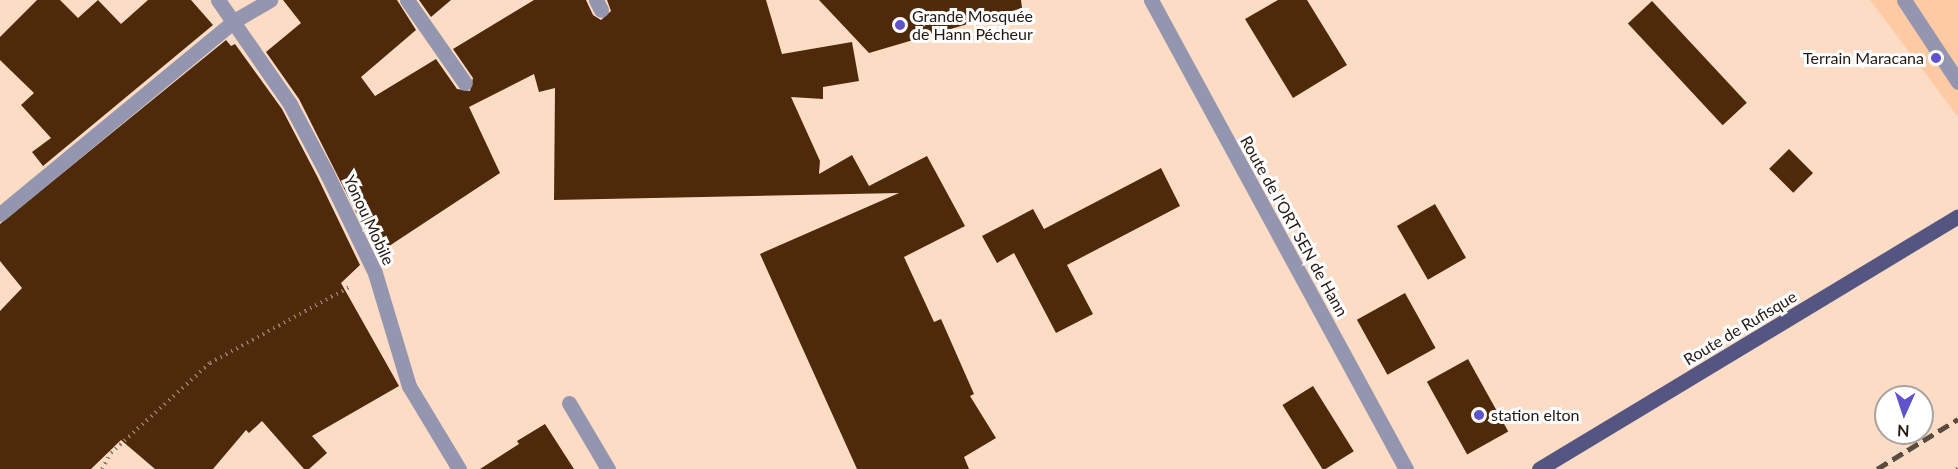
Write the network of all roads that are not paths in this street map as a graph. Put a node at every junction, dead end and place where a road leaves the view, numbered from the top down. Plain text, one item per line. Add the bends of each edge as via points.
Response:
1 (218, 0) edge
2 (270, 0) edge
3 (407, 0) edge
4 (1151, 0) edge
5 (1904, 0) edge
6 (234, 21) junction
7 (1958, 82) edge
8 (465, 83) dead end
9 (0, 214) edge
10 (1958, 216) edge
11 (569, 403) dead end
12 (459, 469) edge
13 (608, 469) edge
14 (1406, 469) edge
15 (1539, 469) edge

1 - 6 street, Yonou Mobile
2 - 6 street
3 - 8 street
4 - 14 street, Route de l'ORT SEN de Hann
5 - 7 street
6 - 9 street
6 - 12 street, Yonou Mobile via 290,104 375,273 409,386
10 - 15 main road, Route de Rufisque
11 - 13 street

